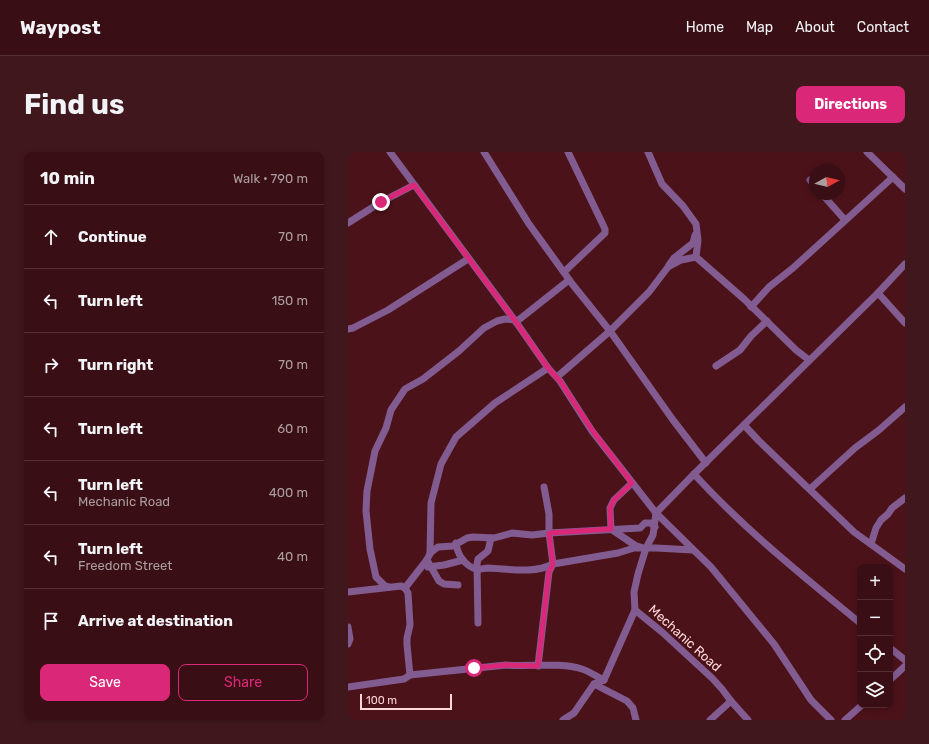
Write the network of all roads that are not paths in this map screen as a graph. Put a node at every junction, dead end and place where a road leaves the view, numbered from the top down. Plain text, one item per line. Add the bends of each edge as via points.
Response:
1 (390, 152) edge
2 (484, 152) edge
3 (568, 152) edge
4 (648, 152) edge
5 (867, 152) edge
6 (893, 177) junction
7 (414, 185) junction
8 (905, 189) edge
9 (827, 200) edge
10 (845, 220) junction
11 (348, 223) edge
12 (696, 229) junction
13 (696, 257) junction
14 (468, 259) junction
15 (905, 264) edge
16 (668, 267) junction
17 (564, 272) junction
18 (569, 280) junction
19 (878, 293) junction
20 (751, 307) junction
21 (515, 321) junction
22 (767, 321) junction
23 (905, 323) edge
24 (348, 329) edge
25 (610, 331) junction
26 (809, 360) junction
27 (716, 366) dead end
28 (548, 368) junction
29 (556, 377) junction
30 (905, 407) edge
31 (744, 425) junction
32 (706, 463) junction
33 (694, 474) junction
34 (632, 483) junction
35 (544, 487) dead end
36 (810, 489) junction
37 (905, 498) edge
38 (656, 513) junction
39 (655, 526) junction
40 (611, 529) junction
41 (549, 533) junction
42 (491, 538) junction
43 (456, 543) junction
44 (871, 544) junction
45 (646, 548) junction
46 (693, 550) junction
47 (428, 556) junction
48 (463, 560) junction
49 (553, 564) junction
50 (422, 567) junction
51 (431, 567) junction
52 (476, 569) junction
53 (905, 570) edge
54 (458, 584) dead end
55 (389, 587) junction
56 (405, 588) junction
57 (348, 592) edge
58 (635, 610) junction
59 (857, 621) edge
60 (478, 623) dead end
61 (348, 627) edge
62 (348, 644) edge
63 (893, 650) edge
64 (905, 660) edge
65 (538, 666) junction
66 (905, 666) edge
67 (410, 675) junction
68 (893, 677) edge
69 (604, 680) junction
70 (594, 684) junction
71 (348, 687) edge
72 (730, 702) junction
73 (859, 708) edge
74 (563, 720) edge
75 (636, 720) edge
76 (710, 720) edge
77 (748, 720) edge
78 (831, 720) edge
79 (845, 720) edge

1 - 7 street
2 - 17 street via 529,224
3 - 17 street via 605,229 604,233
4 - 12 street via 662,184 683,206 696,224
5 - 6 street
6 - 8 street
6 - 10 street
7 - 11 street
7 - 14 street
9 - 10 street
10 - 20 street via 769,287
12 - 13 street
12 - 16 street via 693,243 674,258
13 - 16 street via 681,260
13 - 20 street
14 - 21 street
14 - 24 street via 388,310
15 - 19 street
16 - 25 street via 649,292
17 - 18 street
18 - 21 street
18 - 25 street
19 - 23 street
19 - 26 street
20 - 22 street
21 - 28 street
21 - 55 street via 505,319 488,325 428,375 405,390 391,410 375,451 366,511 376,577 384,586
22 - 26 street
22 - 27 street via 740,350
25 - 29 street
25 - 32 street
26 - 31 street
28 - 29 street
28 - 47 street via 495,403 456,436 441,464 431,503
29 - 34 street
30 - 36 street
31 - 32 street
31 - 36 street
32 - 33 street
33 - 38 street
33 - 59 street via 717,499 790,566
34 - 38 street
34 - 40 street via 610,508
35 - 41 street via 549,514
36 - 44 street via 854,532
37 - 44 street via 881,520
38 - 39 street, Mechanic Road
38 - 46 street
39 - 40 street via 645,523 640,528
39 - 45 street, Mechanic Road
40 - 41 street
40 - 45 street via 636,546
41 - 42 street via 512,533
41 - 49 street
42 - 43 street via 467,538
42 - 52 street via 488,551 478,559
43 - 47 street via 438,547
43 - 48 street
44 - 53 street
45 - 46 street
45 - 49 street via 634,548
45 - 58 street, Mechanic Road via 634,592
46 - 78 street via 711,567 774,644 811,700
47 - 50 street
47 - 51 street
48 - 51 street
48 - 52 street
49 - 52 street via 533,570
49 - 65 street via 549,572
50 - 51 street
50 - 56 street
51 - 54 street via 439,581 444,584
52 - 60 street
55 - 56 street
55 - 57 street
56 - 67 street via 408,593 410,617 407,638
58 - 69 street
58 - 72 street, Mechanic Road via 712,678
61 - 62 street
63 - 64 street
65 - 67 street via 506,665
65 - 69 street via 559,665 582,669
66 - 68 street
67 - 71 street via 404,679
69 - 70 street
70 - 74 street via 574,713
70 - 75 street via 627,701 634,708
72 - 76 street
72 - 77 street, Mechanic Road
73 - 79 street

